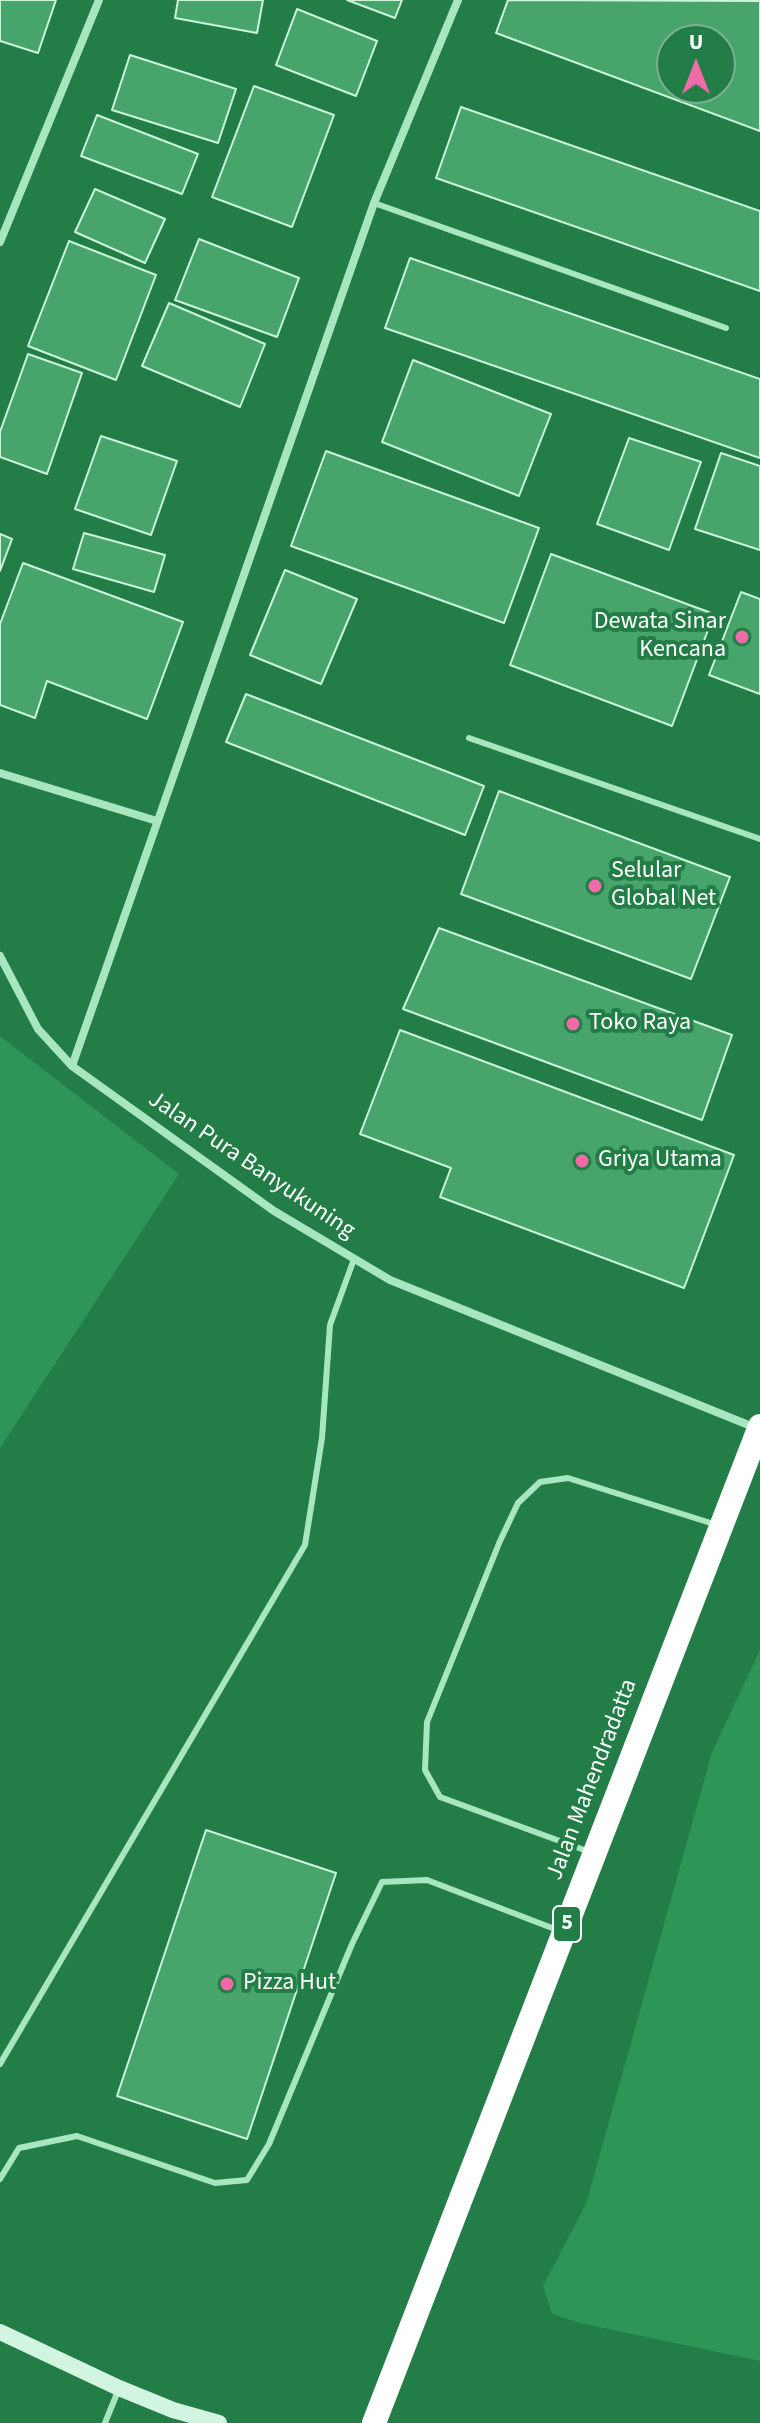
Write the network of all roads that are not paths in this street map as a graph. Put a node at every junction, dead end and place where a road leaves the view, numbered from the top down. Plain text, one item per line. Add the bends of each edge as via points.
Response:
1 (99, 0) edge
2 (458, 0) edge
3 (374, 203) junction
4 (0, 242) edge
5 (726, 328) dead end
6 (469, 738) dead end
7 (0, 773) edge
8 (157, 821) junction
9 (760, 839) edge
10 (0, 956) edge
11 (72, 1066) junction
12 (354, 1259) junction
13 (759, 1428) edge
14 (721, 1527) junction
15 (594, 1854) junction
16 (563, 1933) junction
17 (0, 2064) edge
18 (0, 2179) edge
19 (0, 2332) edge
20 (119, 2388) junction
21 (105, 2423) edge
22 (219, 2423) edge
23 (374, 2423) edge

1 - 4 street
2 - 3 street
3 - 5 lane
3 - 8 street
6 - 9 lane
7 - 8 street
8 - 11 street
10 - 11 street, Jalan Pura Banyukuning via 38,1029
11 - 12 street, Jalan Pura Banyukuning via 274,1211
12 - 13 street, Jalan Pura Banyukuning via 390,1280
12 - 17 lane via 330,1325 322,1438 305,1545
13 - 14 highway, Jalan Mahendradatta / 5
14 - 15 highway, Jalan Mahendradatta / 5
14 - 15 lane via 568,1478 540,1482 518,1503 500,1541 427,1722 425,1770 440,1797
15 - 16 highway, Jalan Mahendradatta / 5
16 - 18 lane via 427,1880 382,1882 269,2144 247,2180 215,2183 77,2136 19,2148
16 - 23 highway, Jalan Mahendradatta / 5
19 - 20 main road
20 - 21 lane
20 - 22 main road

